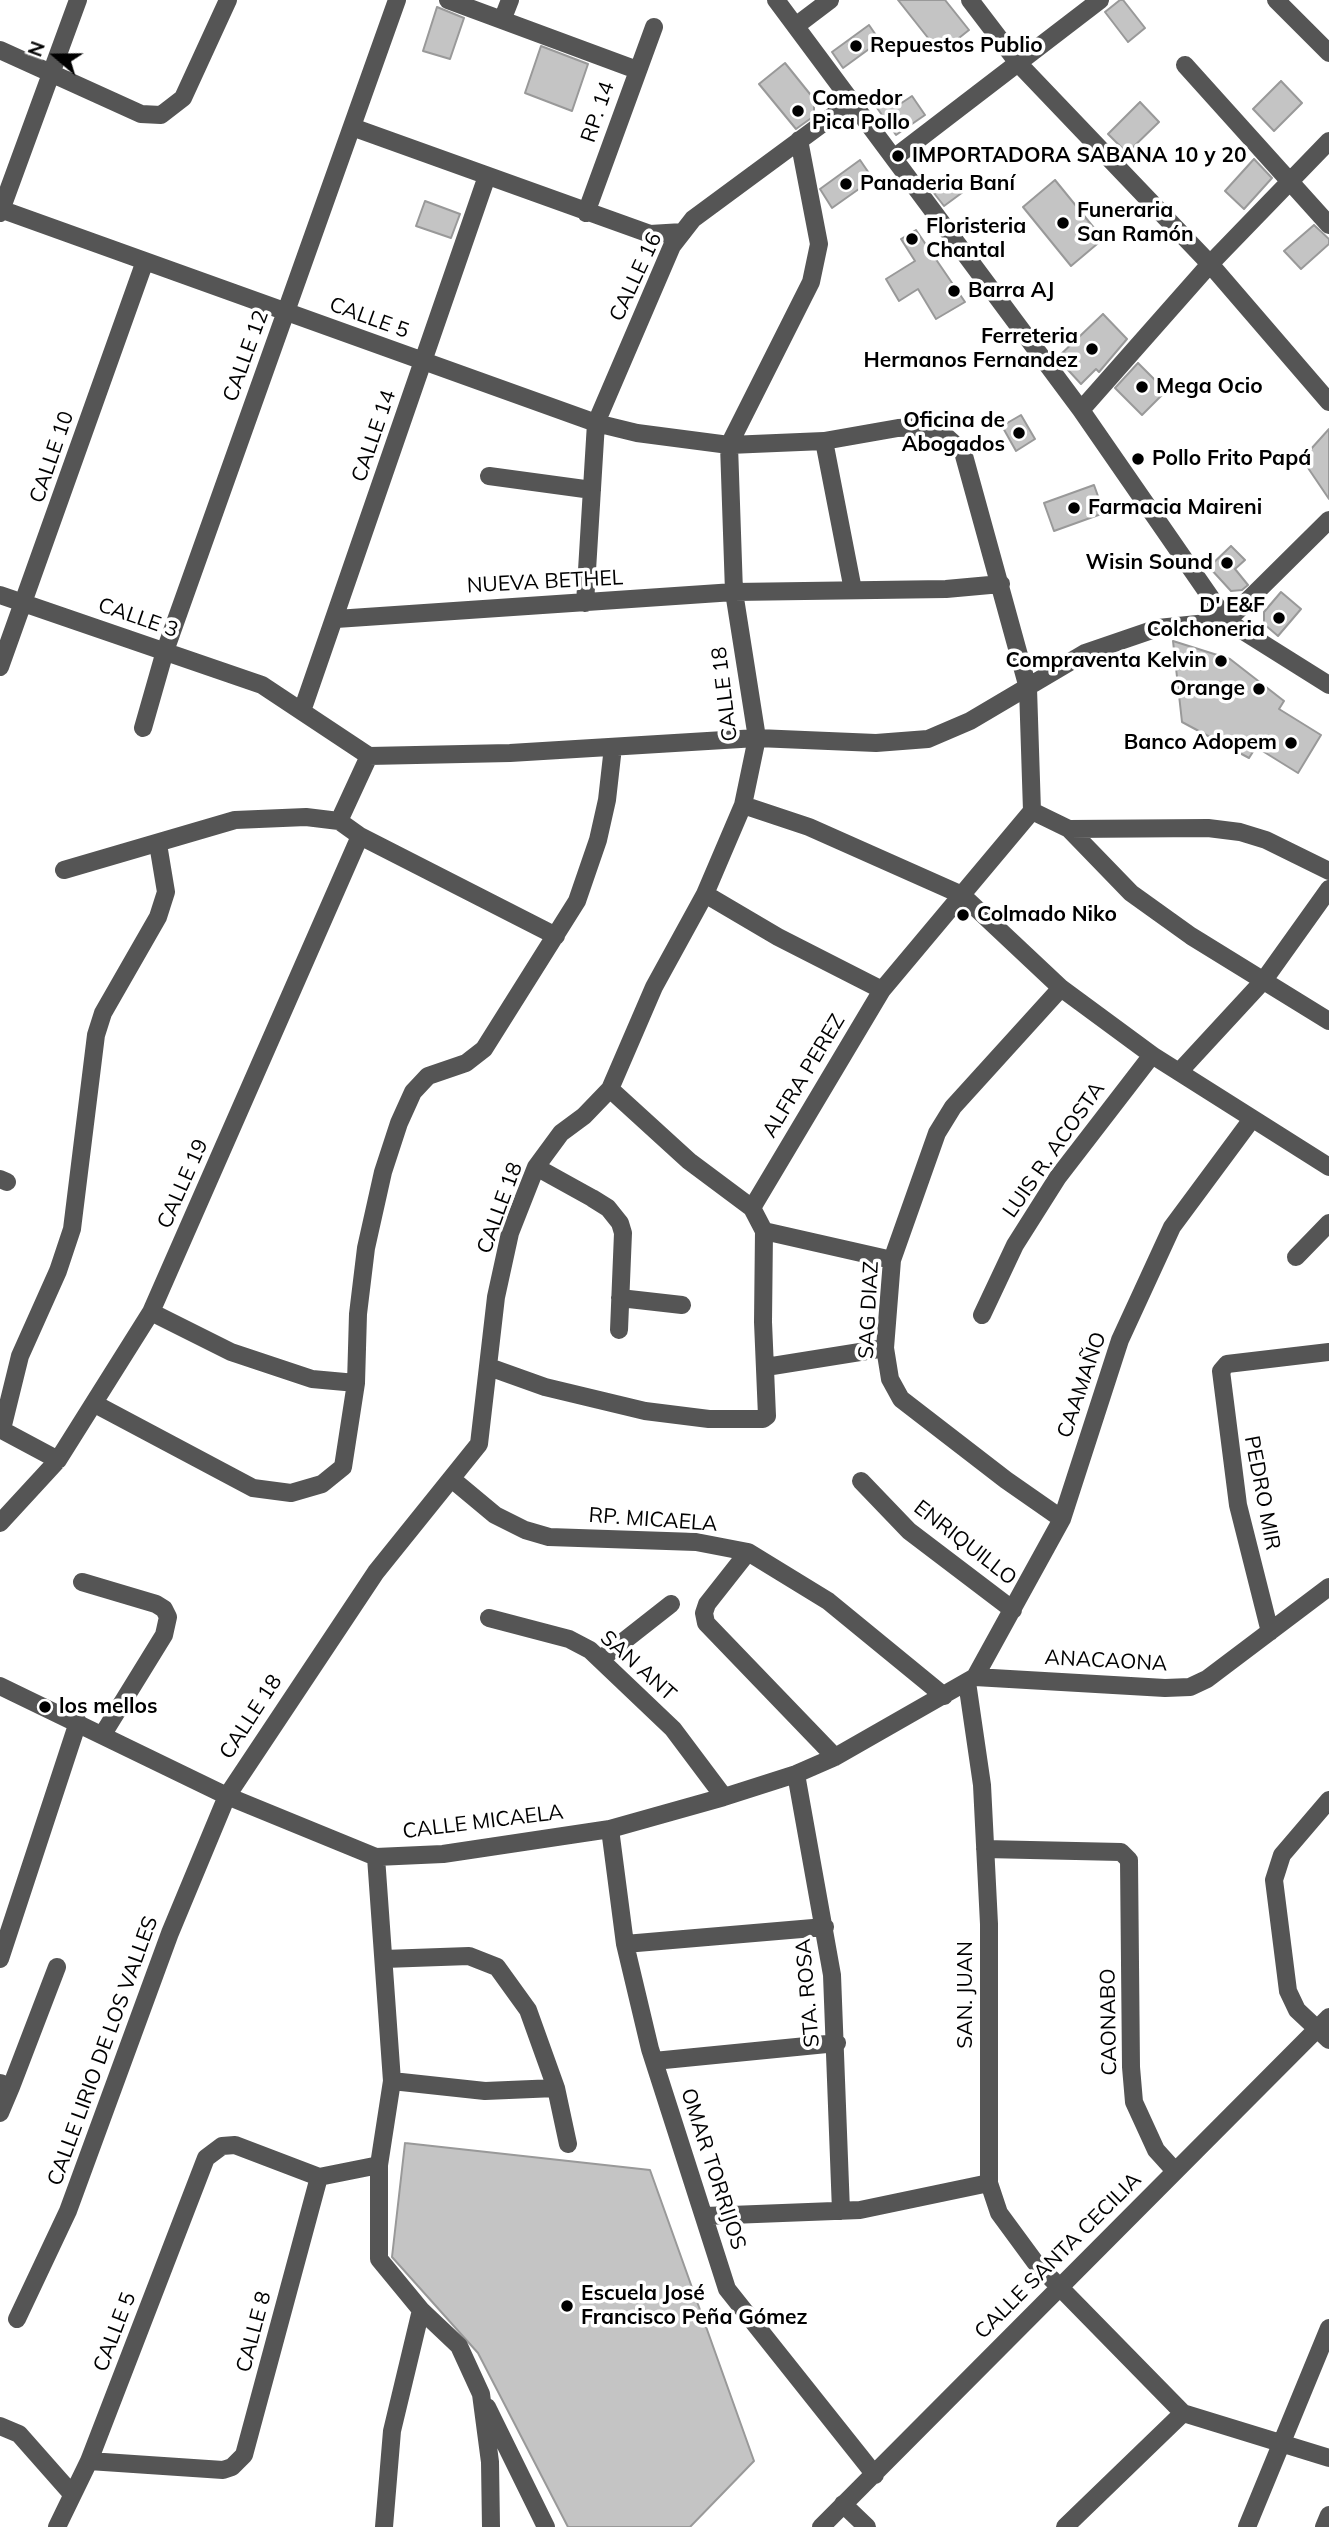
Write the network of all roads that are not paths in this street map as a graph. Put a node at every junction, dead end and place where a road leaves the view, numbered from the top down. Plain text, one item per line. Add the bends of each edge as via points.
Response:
1 (78, 0) edge
2 (228, 0) edge
3 (397, 0) edge
4 (448, 0) edge
5 (510, 0) edge
6 (776, 0) edge
7 (830, 0) edge
8 (970, 0) edge
9 (1276, 0) edge
10 (1095, 1) edge
11 (503, 18) junction
12 (797, 25) junction
13 (654, 27) dead end
14 (0, 50) edge
15 (1329, 53) edge
16 (1018, 63) junction
17 (1185, 65) dead end
18 (637, 71) junction
19 (52, 73) junction
20 (853, 101) junction
21 (352, 127) junction
22 (799, 140) junction
23 (1329, 141) edge
24 (894, 158) junction
25 (487, 176) junction
26 (1292, 181) junction
27 (0, 211) edge
28 (586, 213) junction
29 (1329, 225) edge
30 (683, 232) junction
31 (145, 261) junction
32 (1210, 264) junction
33 (286, 312) junction
34 (423, 362) junction
35 (1329, 402) edge
36 (1081, 410) junction
37 (596, 423) junction
38 (824, 441) junction
39 (729, 445) junction
40 (489, 476) dead end
41 (592, 490) junction
42 (1329, 520) edge
43 (1001, 584) junction
44 (853, 590) junction
45 (734, 592) junction
46 (0, 595) edge
47 (585, 603) junction
48 (24, 604) junction
49 (336, 619) junction
50 (1227, 621) junction
51 (166, 651) junction
52 (0, 667) edge
53 (1329, 685) edge
54 (1028, 688) junction
55 (302, 711) junction
56 (143, 729) dead end
57 (757, 738) junction
58 (613, 747) junction
59 (369, 756) junction
60 (743, 805) junction
61 (1032, 811) junction
62 (339, 821) junction
63 (1069, 829) junction
64 (360, 836) junction
65 (158, 844) junction
66 (64, 870) dead end
67 (1329, 871) edge
68 (1329, 889) edge
69 (705, 894) junction
70 (962, 895) junction
71 (556, 936) junction
72 (1264, 980) junction
73 (1061, 988) junction
74 (882, 990) junction
75 (1329, 1021) edge
76 (1152, 1055) junction
77 (1179, 1072) junction
78 (610, 1089) junction
79 (1252, 1119) junction
80 (536, 1167) junction
81 (1329, 1167) edge
82 (752, 1208) junction
83 (1329, 1223) edge
84 (764, 1230) junction
85 (1296, 1257) dead end
86 (892, 1260) junction
87 (620, 1298) junction
88 (682, 1306) dead end
89 (151, 1312) junction
90 (982, 1315) dead end
91 (619, 1330) dead end
92 (885, 1348) junction
93 (1329, 1352) edge
94 (489, 1367) junction
95 (766, 1367) junction
96 (356, 1383) junction
97 (95, 1404) junction
98 (1, 1429) edge
99 (58, 1460) junction
100 (453, 1480) junction
101 (861, 1480) dead end
102 (1062, 1519) junction
103 (0, 1523) edge
104 (748, 1552) junction
105 (82, 1582) dead end
106 (1329, 1587) edge
107 (671, 1604) dead end
108 (1013, 1610) junction
109 (489, 1618) dead end
110 (1270, 1632) junction
111 (600, 1659) junction
112 (971, 1679) junction
113 (0, 1686) edge
114 (944, 1696) junction
115 (78, 1722) junction
116 (103, 1734) junction
117 (835, 1757) junction
118 (796, 1774) junction
119 (227, 1796) junction
120 (724, 1797) junction
121 (1329, 1800) edge
122 (610, 1829) junction
123 (985, 1849) junction
124 (376, 1857) junction
125 (825, 1927) junction
126 (625, 1944) junction
127 (0, 1959) edge
128 (384, 1959) junction
129 (57, 1967) dead end
130 (1329, 2017) edge
131 (1322, 2035) edge
132 (837, 2043) junction
133 (654, 2061) junction
134 (392, 2081) junction
135 (5, 2085) edge
136 (556, 2088) junction
137 (0, 2113) edge
138 (568, 2144) dead end
139 (379, 2165) junction
140 (1175, 2171) junction
141 (319, 2177) junction
142 (989, 2183) junction
143 (841, 2211) junction
144 (705, 2216) junction
145 (1058, 2287) junction
146 (421, 2310) junction
147 (17, 2319) dead end
148 (1329, 2328) edge
149 (481, 2394) junction
150 (1183, 2413) junction
151 (0, 2426) edge
152 (1280, 2444) junction
153 (1329, 2458) edge
154 (89, 2461) junction
155 (876, 2475) junction
156 (72, 2494) junction
157 (843, 2504) junction
158 (1329, 2515) edge
159 (57, 2527) edge
160 (384, 2527) edge
161 (491, 2527) edge
162 (546, 2527) edge
163 (821, 2527) edge
164 (867, 2527) edge
165 (1065, 2527) edge
166 (1247, 2527) edge
167 (1324, 2527) edge

1 - 19 street
2 - 19 street via 183,98 161,115 141,114
3 - 21 street, CALLE 12
4 - 11 street
5 - 11 street
6 - 12 street
7 - 12 street
8 - 16 street
9 - 15 street
10 - 16 street
11 - 18 street
12 - 20 street
13 - 18 street, RP. 14
14 - 19 street
16 - 24 street
16 - 32 street
17 - 26 street
18 - 28 street, RP. 14
19 - 27 street
20 - 22 street, CALLE 16
20 - 24 street
21 - 25 street
21 - 33 street, CALLE 12
22 - 30 street, CALLE 16 via 693,219
22 - 39 street via 819,244 811,282
23 - 26 street
24 - 36 street
25 - 28 street
25 - 34 street, CALLE 14
26 - 29 street
26 - 32 street
27 - 31 street, CALLE 5
28 - 30 street via 650,234
30 - 37 street, CALLE 16 via 672,246
31 - 33 street, CALLE 5
31 - 48 street, CALLE 10
32 - 35 street
32 - 36 street
33 - 34 street, CALLE 5
33 - 51 street, CALLE 12
34 - 37 street, CALLE 5
34 - 49 street, CALLE 14
36 - 50 street
37 - 39 street, CALLE 5
37 - 41 street, CALLE 16
38 - 39 street, CALLE 5
38 - 43 street, CALLE 5 via 924,427 953,440 963,452
38 - 44 street
39 - 45 street, CALLE 18
40 - 41 street
41 - 47 street, CALLE 16
42 - 50 street
43 - 44 street, NUEVA BETHEL
43 - 54 street, CALLE 5
44 - 45 street, NUEVA BETHEL
45 - 47 street, NUEVA BETHEL
45 - 57 street, CALLE 18
46 - 48 street, CALLE 3
47 - 49 street, NUEVA BETHEL
48 - 51 street, CALLE 3
48 - 52 street, CALLE 10
49 - 55 street, CALLE 14
50 - 53 street
50 - 54 street via 1158,628 1085,653
51 - 55 street, CALLE 3 via 262,685
51 - 56 street, CALLE 12
54 - 57 street via 928,739 876,743
54 - 61 street, CALLE 5
55 - 59 street, CALLE 3
57 - 58 street
57 - 60 street, CALLE 18
58 - 59 street
58 - 71 street via 598,840 577,901
59 - 62 street
60 - 69 street, CALLE 18
60 - 70 street via 809,827
61 - 63 street
61 - 70 street, ALFRA PEREZ
62 - 64 street
62 - 65 street via 306,817 235,820
63 - 67 street via 1240,832
63 - 72 street via 1131,892 1191,936
64 - 71 street
64 - 89 street, CALLE 19
65 - 66 street
65 - 98 street via 166,892 158,917 103,1013 96,1035 72,1228 20,1356
68 - 72 street
69 - 74 street
69 - 78 street, CALLE 18 via 654,987
70 - 73 street
70 - 74 street, ALFRA PEREZ
71 - 96 street via 484,1049 466,1063 428,1076 413,1092 383,1172 366,1248
72 - 75 street
72 - 77 street
73 - 76 street
73 - 86 street, SAG DIAZ via 953,1107 930,1151
74 - 82 street, ALFRA PEREZ
76 - 77 street
76 - 90 street, LUIS R. ACOSTA via 1058,1177 1015,1245
77 - 79 street
78 - 80 street, CALLE 18 via 561,1133
78 - 82 street via 689,1161
79 - 81 street
79 - 102 street, CAAMAÑO via 1172,1227 1120,1340
80 - 87 street via 608,1208 621,1223
80 - 94 street, CALLE 18 via 510,1233 496,1297
82 - 84 street
83 - 85 street
84 - 86 street
84 - 95 street
86 - 92 street, SAG DIAZ
87 - 88 street
87 - 91 street
89 - 96 street via 231,1352 312,1379
89 - 97 street, CALLE 19
92 - 95 street
92 - 102 street, SAG DIAZ via 890,1379 901,1399
93 - 110 street, PEDRO MIR via 1227,1364 1221,1371 1238,1505
94 - 95 street via 545,1387 645,1410 709,1419 763,1419 769,1411
94 - 100 street, CALLE 18 via 479,1444
96 - 97 street via 343,1467 322,1483 291,1493 253,1488
97 - 99 street, CALLE 19
98 - 99 street
99 - 103 street, CALLE 19
100 - 104 street, RP. MICAELA via 495,1515 550,1537 696,1542
100 - 119 street, CALLE 18 via 376,1572
101 - 108 street, ENRIQUILLO via 909,1531
102 - 108 street, CAAMAÑO
104 - 114 street, RP. MICAELA via 828,1601
104 - 117 street via 707,1604 706,1623
105 - 116 street via 156,1604 168,1617 164,1635
106 - 110 street, ANACAONA
107 - 111 street
108 - 112 street, CAAMAÑO
109 - 111 street, SAN ANT via 569,1640
110 - 112 street, ANACAONA via 1190,1687
111 - 120 street, SAN ANT via 673,1729
112 - 114 street, CALLE MICAELA
112 - 123 street, SAN. JUAN
113 - 115 street, CALLE MICAELA
114 - 117 street, CALLE MICAELA
115 - 116 street, CALLE MICAELA
115 - 127 street
116 - 119 street, CALLE MICAELA
117 - 118 street, CALLE MICAELA
118 - 120 street, CALLE MICAELA
118 - 125 street, STA. ROSA
119 - 124 street, CALLE MICAELA
119 - 147 street, CALLE LIRIO DE LOS VALLES via 170,1933 68,2211
120 - 122 street, CALLE MICAELA
121 - 131 street via 1282,1854 1274,1880 1288,1992 1297,2010
122 - 124 street, CALLE MICAELA via 443,1853
122 - 126 street, OMAR TORRIJOS
123 - 140 street, CAONABO via 1121,1852 1129,1860 1134,2102 1156,2150
123 - 142 street, SAN. JUAN
124 - 128 street
125 - 126 street
125 - 132 street, STA. ROSA
126 - 133 street, OMAR TORRIJOS
128 - 134 street
128 - 136 street via 469,1956 497,1967 528,2010
129 - 135 street
130 - 131 street, CALLE SANTA CECILIA
131 - 140 street, CALLE SANTA CECILIA
132 - 133 street
132 - 143 street, STA. ROSA
133 - 144 street, OMAR TORRIJOS
134 - 136 street via 485,2091
134 - 139 street
135 - 137 street
136 - 138 street
139 - 141 street
139 - 146 street via 379,2259
140 - 145 street, CALLE SANTA CECILIA
141 - 154 street, CALLE 5 via 235,2145 222,2146 206,2158
141 - 154 street, CALLE 8 via 244,2455 223,2470
142 - 143 street
142 - 145 street, SAN. JUAN via 999,2213
143 - 144 street
144 - 155 street, OMAR TORRIJOS via 727,2289
145 - 150 street, SAN. JUAN
145 - 155 street, CALLE SANTA CECILIA
146 - 149 street via 459,2346
146 - 160 street via 392,2431
148 - 152 street
149 - 161 street via 490,2462
149 - 162 street
150 - 152 street
150 - 165 street
151 - 156 street via 19,2434
152 - 153 street
152 - 166 street
154 - 156 street, CALLE 5
155 - 157 street, CALLE SANTA CECILIA
156 - 159 street, CALLE 5
157 - 163 street, CALLE SANTA CECILIA
157 - 164 street
158 - 167 street

